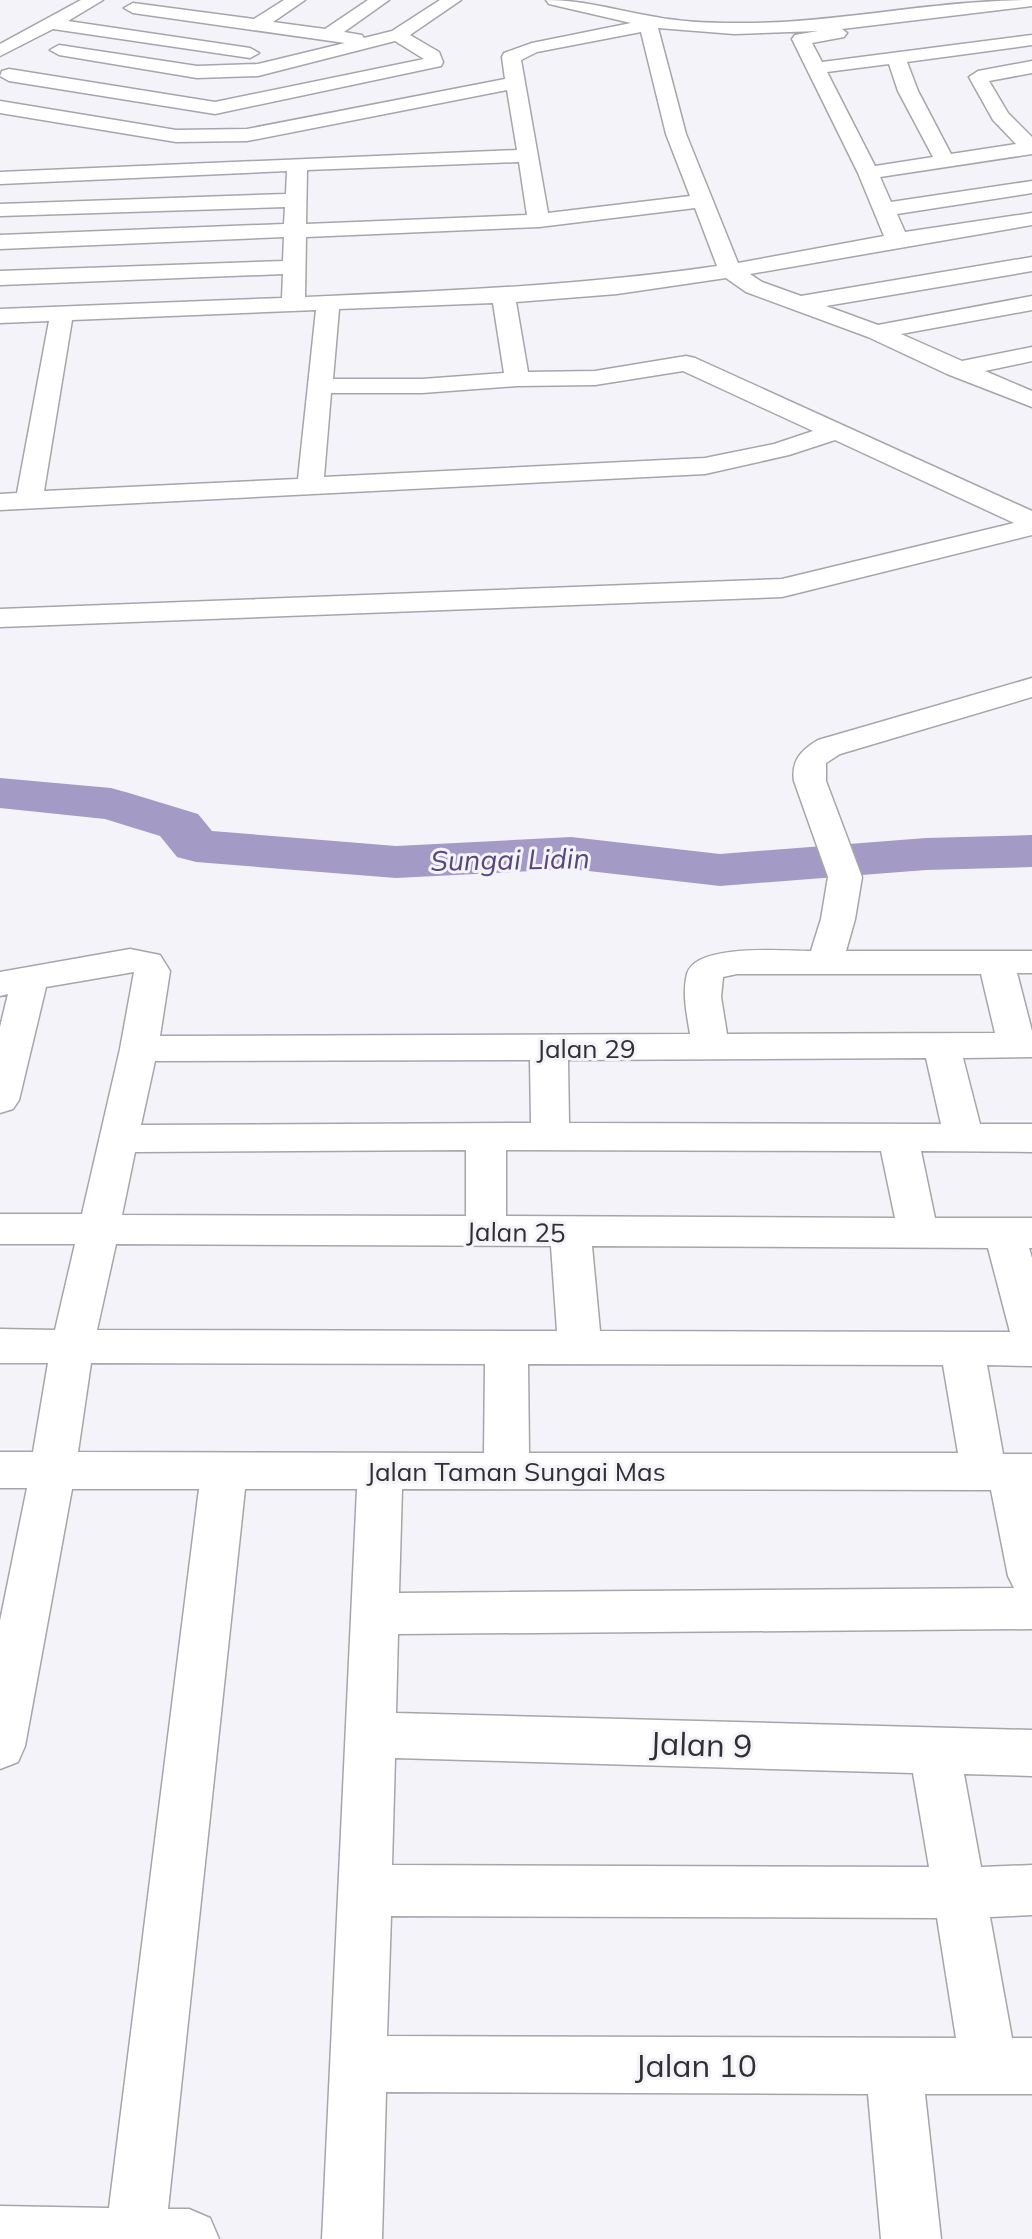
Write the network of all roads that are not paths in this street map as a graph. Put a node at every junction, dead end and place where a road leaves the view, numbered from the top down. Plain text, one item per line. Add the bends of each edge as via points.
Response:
1 (74, 0) edge
2 (94, 0) edge
3 (229, 0) edge
4 (296, 0) edge
5 (380, 0) edge
6 (452, 0) edge
7 (555, 0) edge
8 (1032, 1) edge
9 (140, 4) edge
10 (1032, 12) edge
11 (200, 17) junction
12 (964, 22) junction
13 (52, 24) junction
14 (257, 25) junction
15 (649, 28) junction
16 (96, 30) junction
17 (328, 35) junction
18 (398, 35) junction
19 (801, 39) junction
20 (0, 40) edge
21 (1032, 40) edge
22 (379, 42) junction
23 (997, 45) junction
24 (0, 51) edge
25 (46, 57) junction
26 (896, 58) junction
27 (300, 60) junction
28 (1030, 67) edge
29 (816, 68) junction
30 (197, 72) junction
31 (4, 77) edge
32 (514, 83) junction
33 (155, 99) junction
34 (0, 107) edge
35 (348, 117) junction
36 (1024, 119) dead end
37 (1003, 123) junction
38 (1032, 147) edge
39 (528, 156) junction
40 (365, 162) junction
41 (946, 163) junction
42 (297, 164) junction
43 (868, 173) junction
44 (0, 179) edge
45 (1032, 187) edge
46 (296, 200) junction
47 (703, 201) junction
48 (26, 209) junction
49 (0, 210) edge
50 (883, 210) junction
51 (1032, 219) edge
52 (539, 220) junction
53 (294, 232) junction
54 (897, 240) junction
55 (10, 242) edge
56 (1032, 264) edge
57 (293, 267) junction
58 (730, 271) junction
59 (0, 278) edge
60 (503, 296) junction
61 (328, 303) junction
62 (800, 303) junction
63 (1032, 303) edge
64 (293, 304) junction
65 (62, 313) junction
66 (0, 316) edge
67 (876, 332) junction
68 (1032, 354) edge
69 (956, 369) junction
70 (517, 379) junction
71 (320, 386) junction
72 (1032, 400) edge
73 (838, 431) junction
74 (310, 486) junction
75 (29, 500) junction
76 (0, 502) edge
77 (1032, 521) edge
78 (1032, 527) edge
79 (0, 618) edge
80 (1032, 687) edge
81 (996, 962) junction
82 (1032, 962) edge
83 (825, 963) junction
84 (15, 982) edge
85 (1024, 1045) edge
86 (942, 1046) junction
87 (549, 1048) junction
88 (710, 1048) junction
89 (139, 1049) junction
90 (0, 1100) edge
91 (486, 1136) junction
92 (550, 1136) junction
93 (898, 1137) junction
94 (964, 1138) junction
95 (1032, 1138) edge
96 (119, 1139) junction
97 (0, 1229) edge
98 (97, 1230) junction
99 (486, 1231) junction
100 (570, 1232) junction
101 (918, 1232) junction
102 (1019, 1233) edge
103 (1032, 1336) edge
104 (0, 1346) edge
105 (72, 1347) junction
106 (580, 1348) junction
107 (506, 1349) junction
108 (962, 1349) junction
109 (1032, 1349) edge
110 (0, 1470) edge
111 (53, 1470) junction
112 (223, 1470) junction
113 (380, 1471) junction
114 (1009, 1472) edge
115 (508, 1473) junction
116 (1032, 1576) edge
117 (1032, 1608) edge
118 (375, 1614) junction
119 (371, 1735) junction
120 (0, 1746) edge
121 (935, 1751) junction
122 (1032, 1754) edge
123 (365, 1890) junction
124 (1032, 1890) edge
125 (959, 1893) junction
126 (359, 2064) junction
127 (894, 2065) junction
128 (1011, 2066) edge
129 (0, 2236) edge
130 (162, 2239) edge
131 (352, 2239) edge
132 (911, 2239) edge

1 - 20 street
2 - 13 street
3 - 11 street
4 - 14 street
5 - 17 street
6 - 18 street
7 - 15 street
8 - 12 street
9 - 11 street
9 - 16 street
10 - 12 street
11 - 14 street
12 - 15 street
12 - 19 street
12 - 23 street
13 - 16 street
13 - 24 street
14 - 17 street
15 - 19 street
15 - 32 street via 521,51 511,57
15 - 47 street via 676,134
16 - 25 street
16 - 27 street
17 - 22 street
18 - 22 street
18 - 33 street via 433,55 434,62 215,108
19 - 29 street
21 - 23 street
22 - 27 street
23 - 26 street
23 - 28 street
25 - 30 street
25 - 31 street
26 - 29 street
26 - 41 street
27 - 30 street via 258,70
28 - 37 street via 978,77
29 - 43 street
30 - 33 street
31 - 33 street
32 - 35 street
32 - 39 street
34 - 35 street via 176,136 247,135
35 - 40 street
36 - 37 street
37 - 38 street
38 - 41 street
39 - 40 street
39 - 52 street
40 - 42 street
41 - 43 street
42 - 44 street
42 - 46 street
43 - 50 street
45 - 50 street
46 - 48 street
46 - 53 street
47 - 52 street
47 - 58 street
48 - 49 street
48 - 55 street
50 - 54 street
51 - 54 street
52 - 53 street
53 - 55 street
53 - 57 street
54 - 58 street
56 - 62 street
57 - 59 street
57 - 64 street
58 - 60 street via 617,287
58 - 62 street via 754,286
60 - 61 street
60 - 70 street
61 - 64 street
61 - 71 street
62 - 67 street
63 - 67 street
64 - 65 street
65 - 66 street
65 - 75 street
67 - 69 street
68 - 69 street
69 - 72 street
70 - 71 street via 422,386
70 - 73 street via 595,378 686,363
71 - 74 street
73 - 74 street via 780,450 705,466
73 - 77 street
74 - 75 street
75 - 76 street
78 - 79 street via 782,588
80 - 83 street via 829,747 811,758 807,767 815,796 845,877
81 - 82 street
81 - 83 street
81 - 85 street
83 - 88 street via 737,963 705,972 703,997
84 - 89 street via 130,960 147,963 152,971
84 - 90 street
85 - 86 street, Jalan 29
86 - 88 street, Jalan 29
86 - 94 street
87 - 88 street, Jalan 29
87 - 89 street, Jalan 29
87 - 92 street
89 - 96 street
91 - 92 street
91 - 96 street
91 - 99 street
92 - 93 street
93 - 94 street
93 - 101 street
94 - 95 street
96 - 98 street
97 - 98 street, Jalan 25
98 - 99 street, Jalan 25
98 - 105 street
99 - 100 street, Jalan 25
100 - 101 street, Jalan 25
100 - 106 street
101 - 102 street, Jalan 25
102 - 103 street
104 - 105 street
105 - 107 street
105 - 111 street
106 - 107 street
106 - 108 street
107 - 115 street
108 - 109 street
108 - 114 street
110 - 111 street, Jalan Taman Sungai Mas
111 - 112 street, Jalan Taman Sungai Mas
111 - 120 street
112 - 113 street, Jalan Taman Sungai Mas
112 - 130 street
113 - 115 street, Jalan Taman Sungai Mas
113 - 118 street
114 - 115 street, Jalan Taman Sungai Mas
114 - 116 street
117 - 118 street
118 - 119 street
119 - 121 street, Jalan 9
119 - 123 street
121 - 122 street, Jalan 9
121 - 125 street
123 - 125 street
123 - 126 street
124 - 125 street
125 - 128 street
126 - 127 street, Jalan 10
126 - 131 street
127 - 128 street, Jalan 10
127 - 132 street
129 - 130 street

